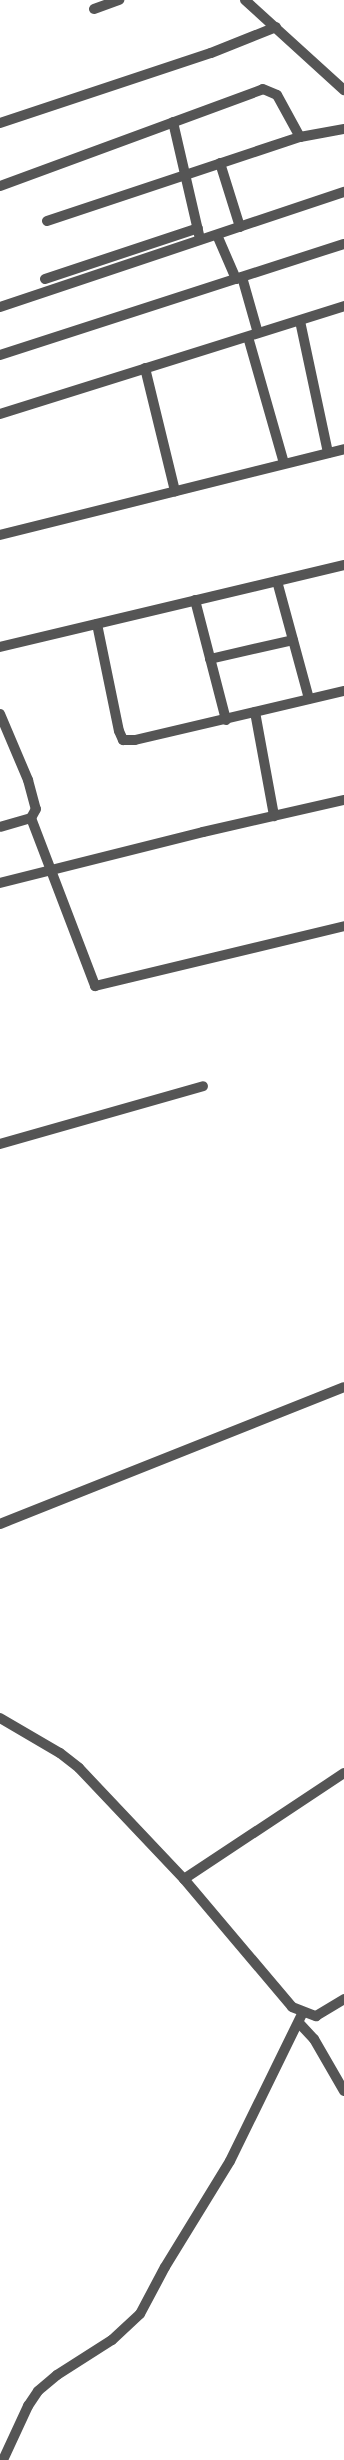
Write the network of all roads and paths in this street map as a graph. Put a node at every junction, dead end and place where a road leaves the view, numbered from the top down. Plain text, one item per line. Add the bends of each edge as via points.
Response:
1 (119, 0) edge
2 (247, 0) edge
3 (94, 9) dead end
4 (276, 27) junction
5 (332, 77) junction
6 (344, 84) edge
7 (344, 90) edge
8 (173, 122) junction
9 (0, 123) edge
10 (344, 129) edge
11 (300, 137) junction
12 (220, 163) junction
13 (184, 175) junction
14 (0, 186) edge
15 (344, 192) edge
16 (47, 221) dead end
17 (240, 227) junction
18 (198, 228) junction
19 (217, 235) junction
20 (201, 241) junction
21 (344, 244) edge
22 (239, 278) junction
23 (45, 279) dead end
24 (344, 306) edge
25 (0, 307) edge
26 (300, 321) junction
27 (258, 333) junction
28 (248, 337) junction
29 (0, 355) edge
30 (146, 368) junction
31 (0, 414) edge
32 (344, 449) edge
33 (328, 453) junction
34 (284, 463) junction
35 (175, 491) junction
36 (0, 535) edge
37 (344, 565) edge
38 (277, 581) junction
39 (195, 600) junction
40 (97, 624) junction
41 (293, 640) junction
42 (0, 647) edge
43 (210, 660) junction
44 (344, 691) edge
45 (309, 699) junction
46 (255, 712) junction
47 (0, 714) edge
48 (226, 720) junction
49 (344, 800) edge
50 (274, 816) junction
51 (31, 818) junction
52 (0, 827) edge
53 (50, 872) junction
54 (0, 884) edge
55 (344, 926) edge
56 (203, 1086) dead end
57 (0, 1144) edge
58 (344, 1387) edge
59 (0, 1524) edge
60 (0, 1718) edge
61 (344, 1773) edge
62 (184, 1879) junction
63 (344, 1999) edge
64 (303, 2012) junction
65 (299, 2023) junction
66 (344, 2091) edge
67 (3, 2460) edge

1 - 3 street
2 - 4 street
4 - 5 street
4 - 9 street via 211,53
5 - 6 street
5 - 7 street
8 - 11 street via 268,89 277,95
8 - 13 street
8 - 14 street
10 - 11 street
11 - 12 street
12 - 13 street
12 - 17 street
13 - 16 street
13 - 18 street
15 - 17 street
17 - 19 street
18 - 20 street
18 - 23 street
19 - 20 street
19 - 22 street
20 - 25 street
21 - 22 street
22 - 27 street
22 - 29 street
24 - 26 street
26 - 27 street
26 - 33 street
27 - 28 street
28 - 30 street
28 - 34 street
30 - 31 street
30 - 35 street
32 - 33 street
33 - 34 street
34 - 35 street
35 - 36 street
37 - 38 street
38 - 39 street
38 - 41 street
39 - 40 street
39 - 43 street
40 - 42 street
40 - 48 street via 123,740 135,740
41 - 43 street
41 - 45 street
43 - 48 street
44 - 45 street
45 - 46 street
46 - 48 street
46 - 50 street
47 - 51 street via 34,799 36,810
49 - 50 street
50 - 53 street
51 - 52 street
51 - 53 street
53 - 54 street
53 - 55 street via 95,986
56 - 57 street
58 - 59 street
60 - 62 street via 60,1753 79,1768
61 - 62 street
62 - 64 street via 292,2007
63 - 64 street via 316,2016
64 - 65 street
65 - 66 street via 314,2038
65 - 67 street via 230,2161 165,2267 140,2314 112,2340 57,2375 38,2391

